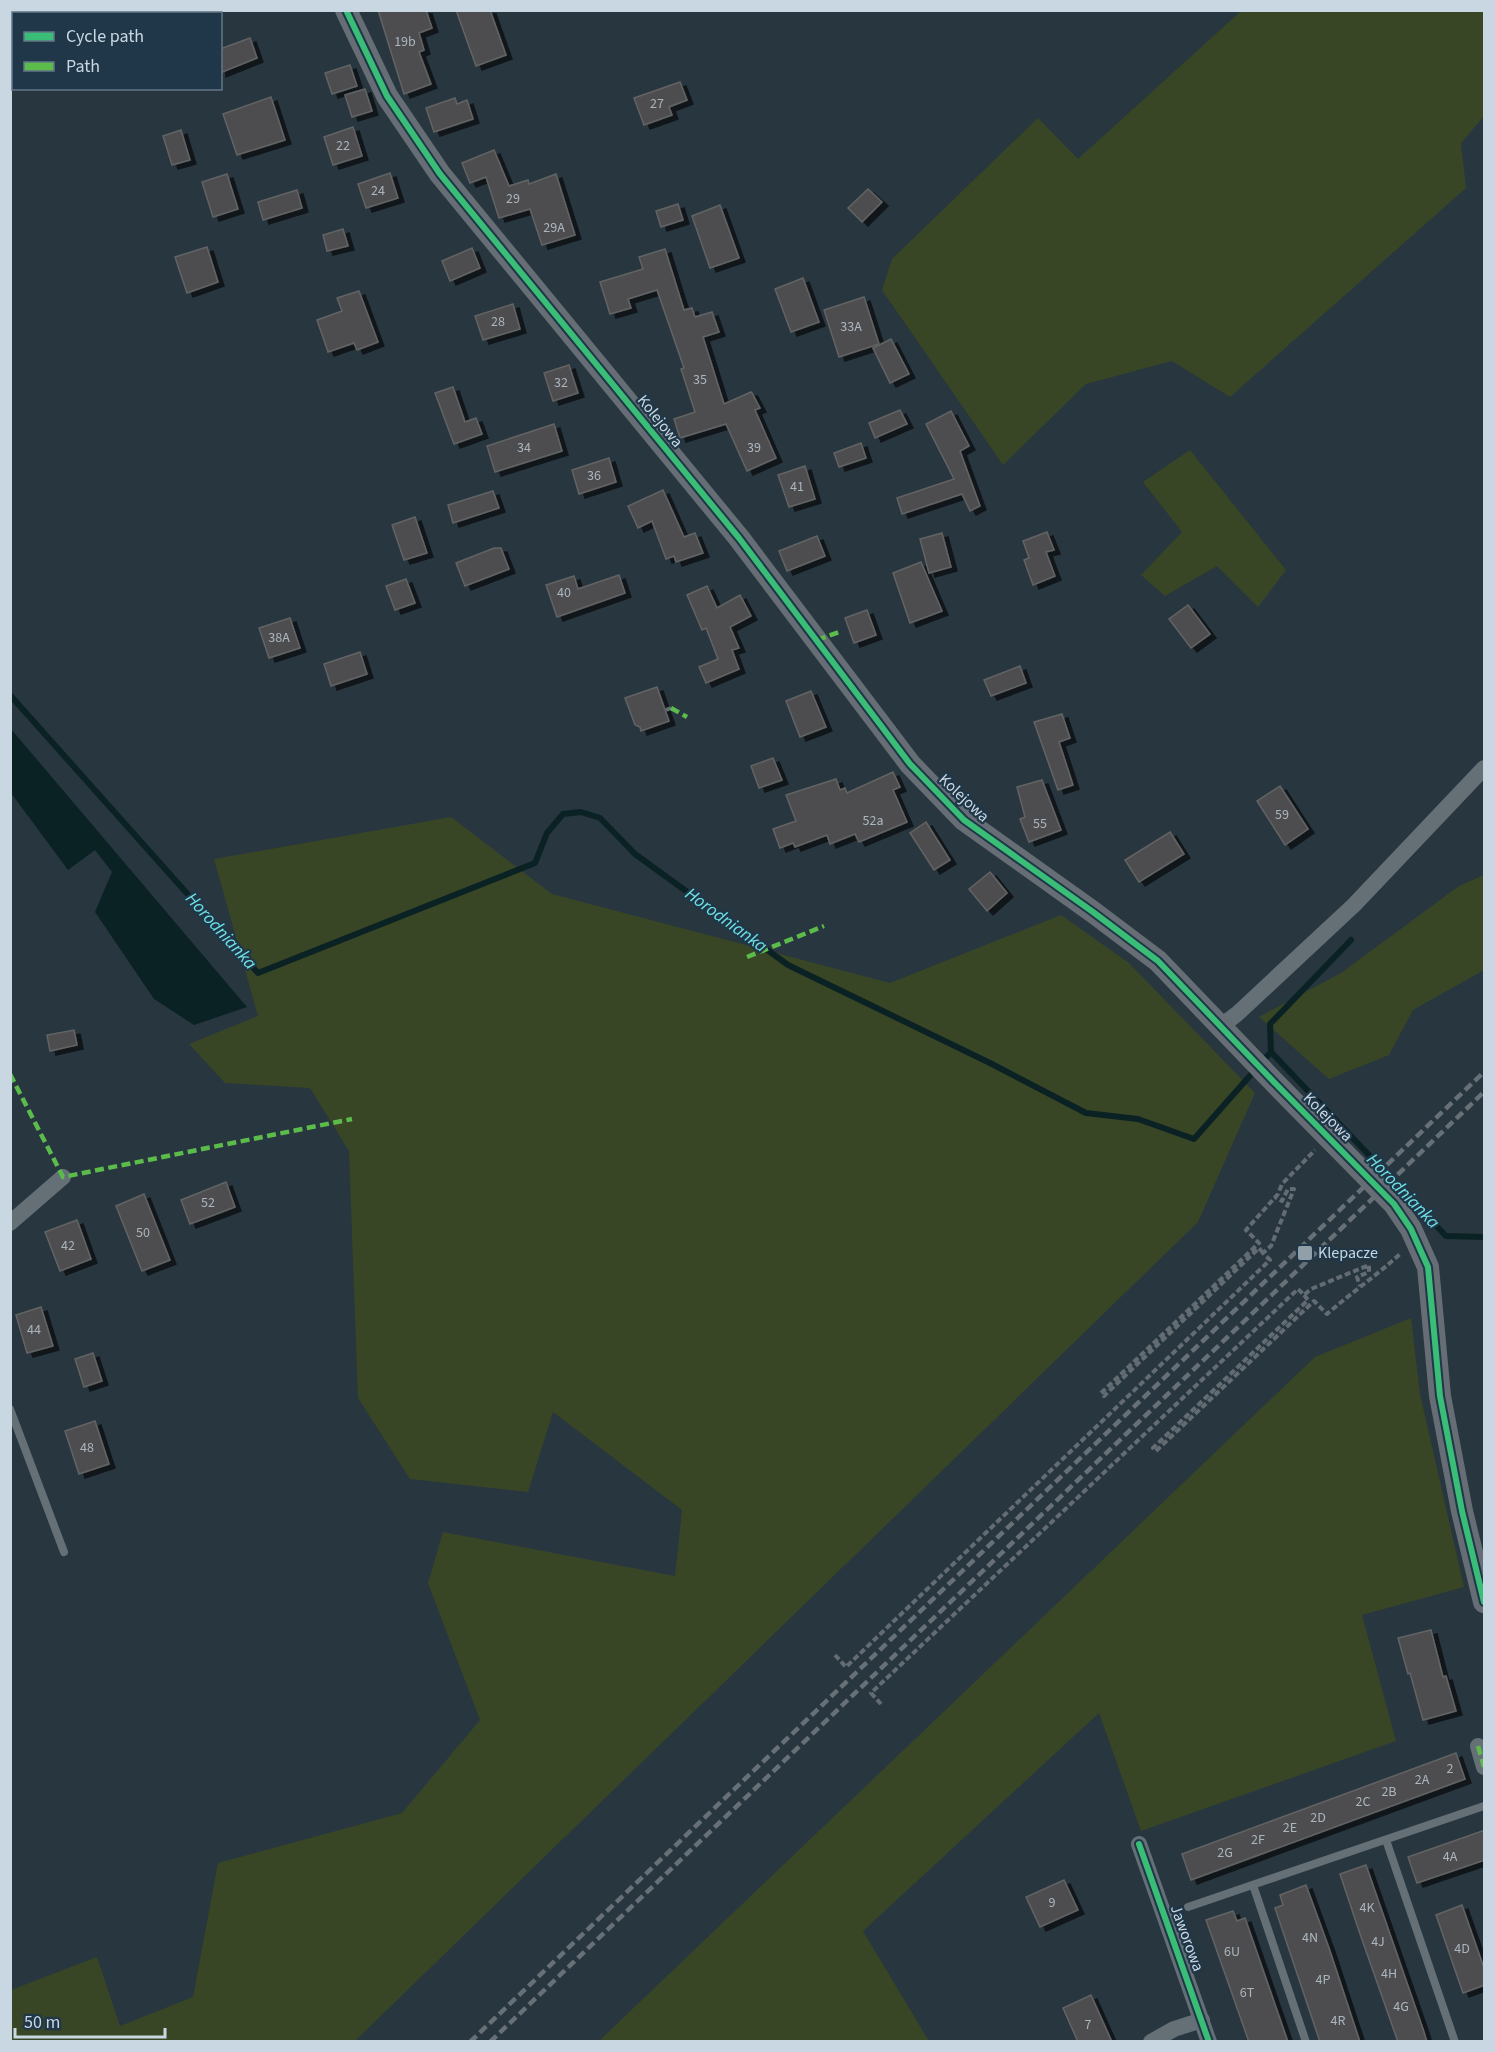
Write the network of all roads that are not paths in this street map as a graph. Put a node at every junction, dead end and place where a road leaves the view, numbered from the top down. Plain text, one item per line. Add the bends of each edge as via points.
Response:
1 (346, 10) edge
2 (1485, 768) edge
3 (1221, 1026) junction
4 (63, 1177) dead end
5 (10, 1223) edge
6 (10, 1408) edge
7 (64, 1552) dead end
8 (1485, 1602) edge
9 (1478, 1746) dead end
10 (1485, 1767) edge
11 (1485, 1806) edge
12 (1386, 1840) junction
13 (1139, 1844) dead end
14 (1253, 1885) junction
15 (1188, 1907) dead end
16 (1202, 2020) junction
17 (1151, 2042) edge
18 (1209, 2042) edge
19 (1306, 2042) edge
20 (1455, 2042) edge

1 - 3 street, Kolejowa via 387,96 440,174 739,538 910,764 964,820 1158,961
2 - 3 street via 1354,904
3 - 8 street, Kolejowa via 1394,1203 1416,1240 1428,1267 1440,1396 1462,1511
4 - 5 street
6 - 7 lane
9 - 10 street
11 - 12 lane
12 - 14 lane
12 - 20 lane
13 - 16 street, Jaworowa
14 - 15 lane
14 - 19 lane
16 - 17 street
16 - 18 street, Jaworowa

